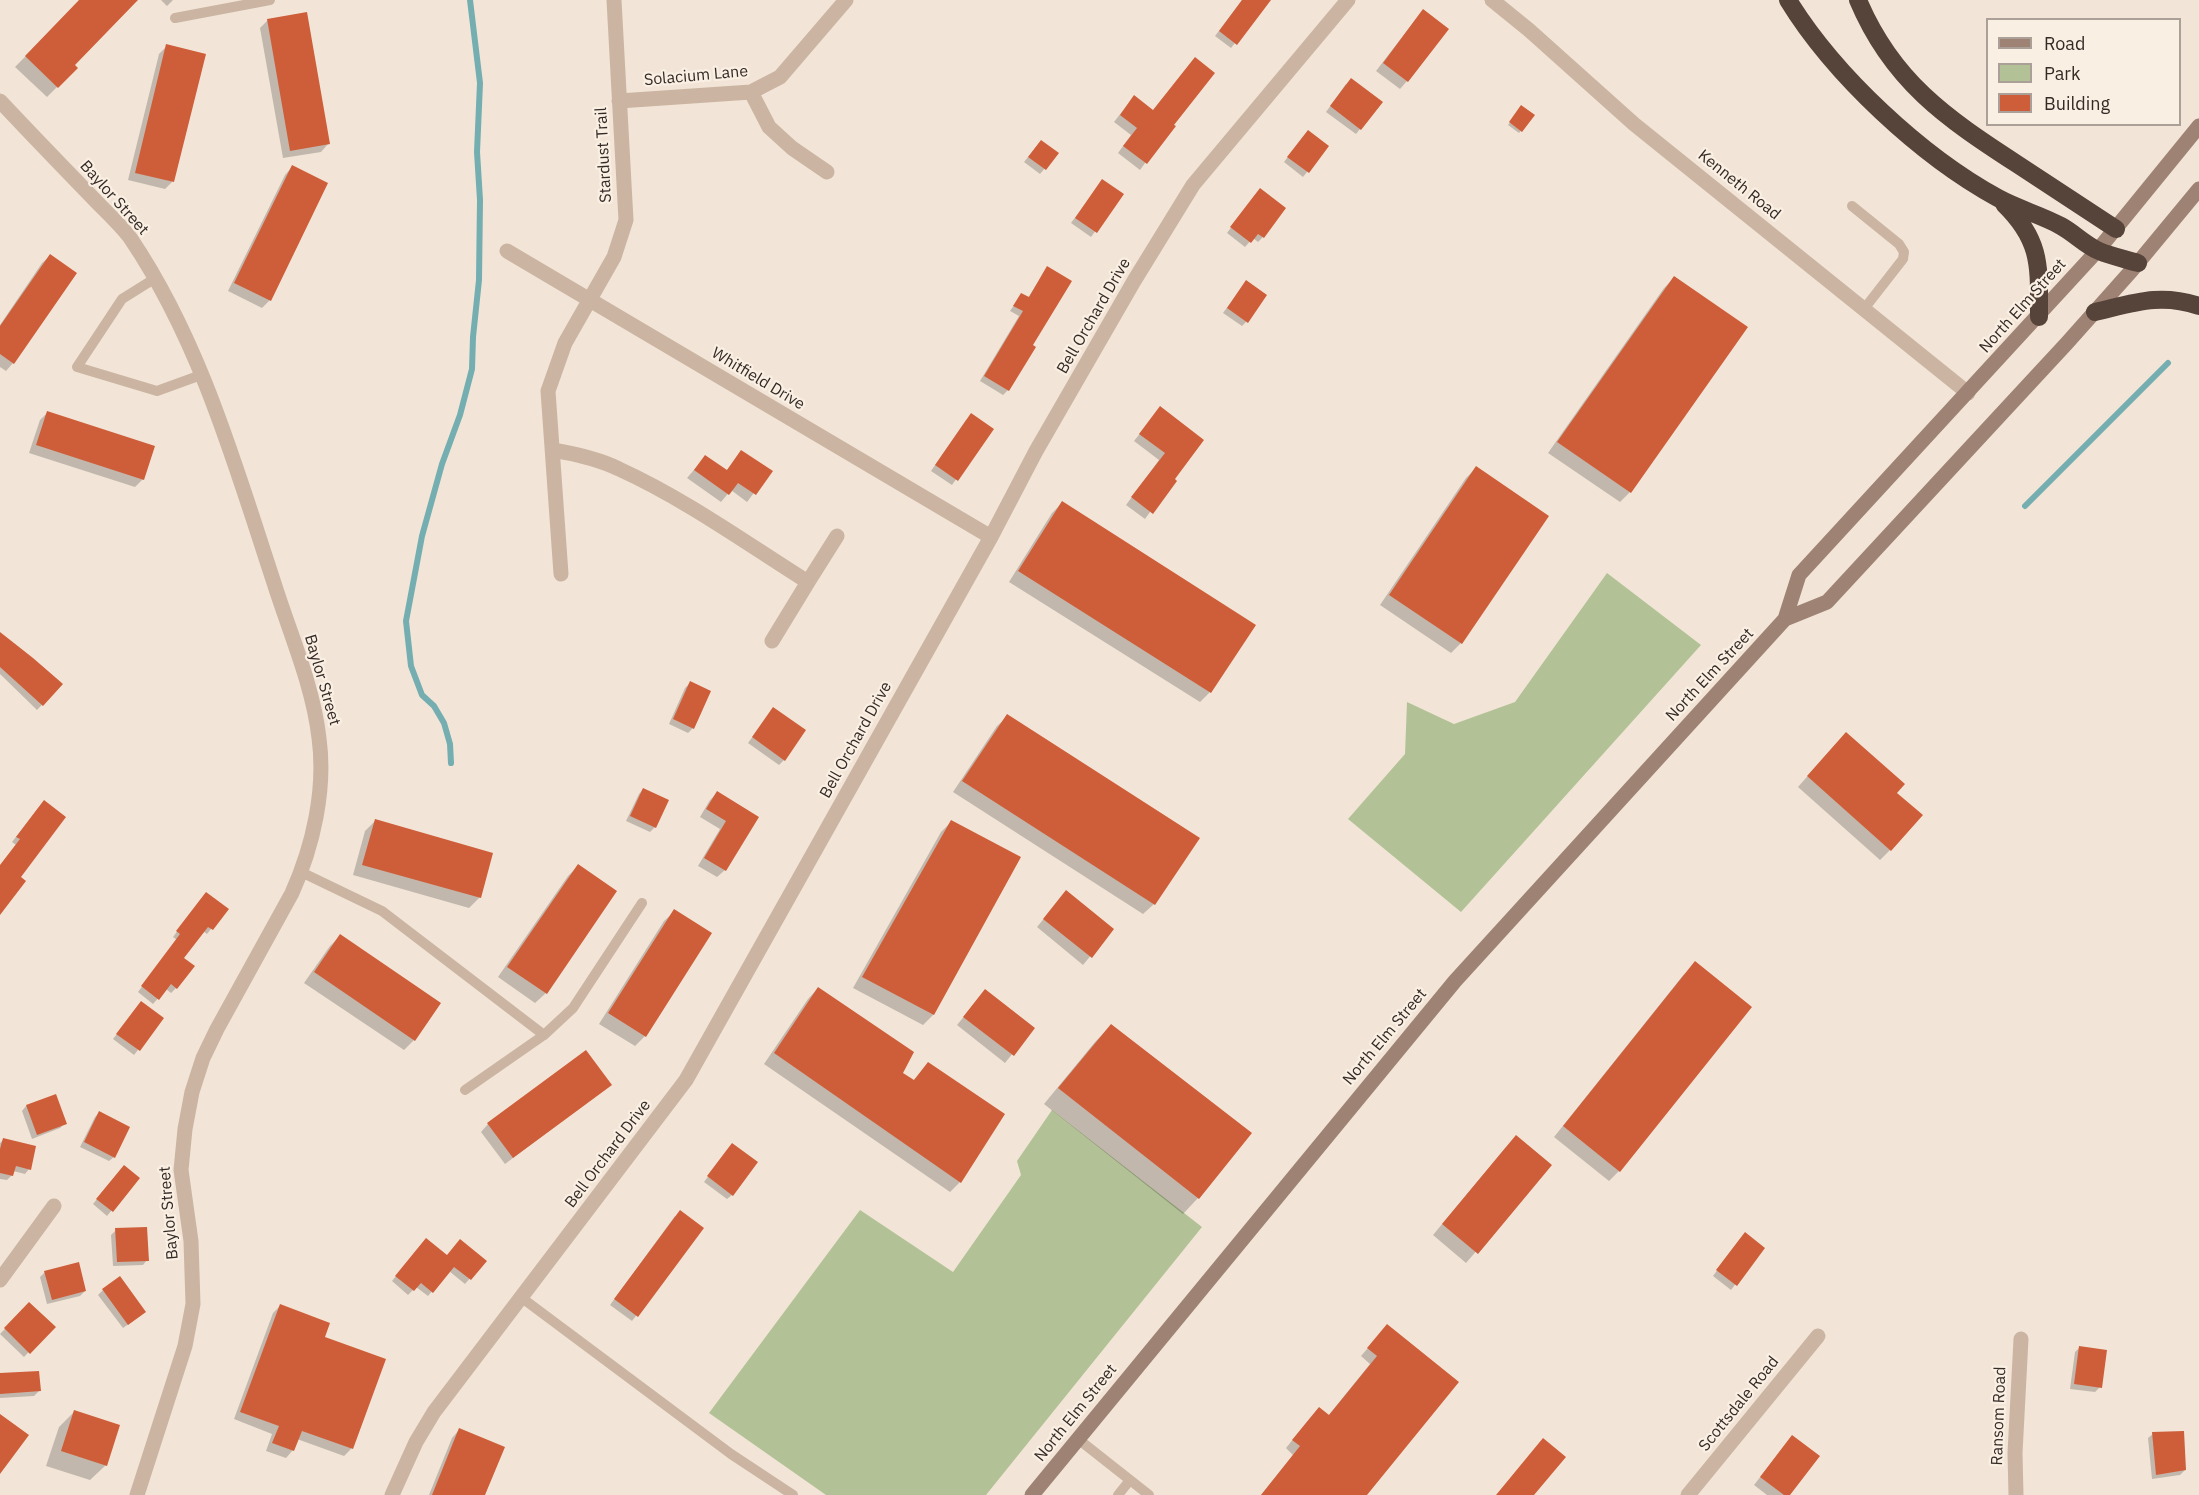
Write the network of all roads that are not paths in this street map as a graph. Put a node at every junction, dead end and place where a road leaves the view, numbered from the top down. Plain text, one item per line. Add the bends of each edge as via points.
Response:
1 (270, 0) edge
2 (614, 0) edge
3 (846, 0) edge
4 (1348, 0) edge
5 (1492, 0) edge
6 (1788, 0) edge
7 (1858, 0) edge
8 (175, 18) dead end
9 (751, 92) junction
10 (620, 100) junction
11 (0, 101) edge
12 (2199, 126) edge
13 (827, 172) dead end
14 (2199, 189) edge
15 (1998, 198) junction
16 (1852, 206) dead end
17 (2116, 229) junction
18 (2098, 250) junction
19 (507, 251) dead end
20 (2138, 263) junction
21 (154, 279) junction
22 (588, 300) junction
23 (2199, 306) edge
24 (1864, 309) junction
25 (2095, 312) junction
26 (2039, 317) junction
27 (201, 375) junction
28 (1968, 393) junction
29 (554, 450) junction
30 (837, 536) dead end
31 (991, 537) junction
32 (561, 574) dead end
33 (808, 582) junction
34 (1785, 619) junction
35 (772, 641) dead end
36 (301, 872) junction
37 (642, 903) dead end
38 (544, 1035) junction
39 (465, 1090) dead end
40 (54, 1206) dead end
41 (0, 1280) edge
42 (522, 1298) junction
43 (1818, 1336) dead end
44 (2021, 1339) dead end
45 (1078, 1438) junction
46 (1130, 1480) junction
47 (137, 1495) edge
48 (392, 1495) edge
49 (793, 1495) edge
50 (1032, 1495) edge
51 (1118, 1495) edge
52 (1149, 1495) edge
53 (1688, 1495) edge
54 (2016, 1495) edge

1 - 8 lane
2 - 10 street, Stardust Trail
3 - 9 street, Solacium Lane via 780,77
4 - 31 street, Bell Orchard Drive via 1192,185 1036,451
5 - 24 street, Kenneth Road via 1619,112
6 - 15 highway via 1834,61 1884,112 1933,154
7 - 17 highway via 1879,43 1912,86 1981,141
9 - 10 street, Solacium Lane
9 - 13 street via 769,127
10 - 22 street, Stardust Trail via 626,220 614,257
11 - 21 street, Baylor Street via 130,238
12 - 17 main road, North Elm Street
14 - 20 main road, North Elm Street
15 - 18 highway via 2061,226
15 - 26 highway via 2017,216 2033,244 2039,273
16 - 24 lane via 1904,252 1903,259
17 - 18 main road, North Elm Street
18 - 20 highway
18 - 26 main road, North Elm Street
19 - 22 street, Whitfield Drive
20 - 25 main road, North Elm Street
21 - 27 street, Baylor Street via 175,315
21 - 27 lane via 122,300 77,367 157,391
22 - 29 street, Stardust Trail via 548,391
22 - 31 street, Whitfield Drive
23 - 25 highway via 2160,298
24 - 28 street, Kenneth Road
25 - 34 main road, North Elm Street via 1827,602
26 - 28 main road, North Elm Street
27 - 36 street, Baylor Street via 314,706 321,769 319,799
28 - 34 main road, North Elm Street via 1799,575
29 - 32 street, Stardust Trail
29 - 33 street via 619,468
30 - 33 street
31 - 42 street, Bell Orchard Drive via 686,1080
33 - 35 street
34 - 45 main road, North Elm Street via 1455,981
36 - 38 lane via 382,911
36 - 47 street, Baylor Street via 217,1029 192,1092 181,1170 191,1241 194,1304 185,1346
37 - 38 lane via 573,1008
38 - 39 lane
40 - 41 street
42 - 48 street, Bell Orchard Drive via 434,1412
42 - 49 lane via 731,1454
43 - 53 street, Scottsdale Road
44 - 54 street, Ransom Road
45 - 46 lane
45 - 50 main road, North Elm Street
46 - 51 lane
46 - 52 lane

